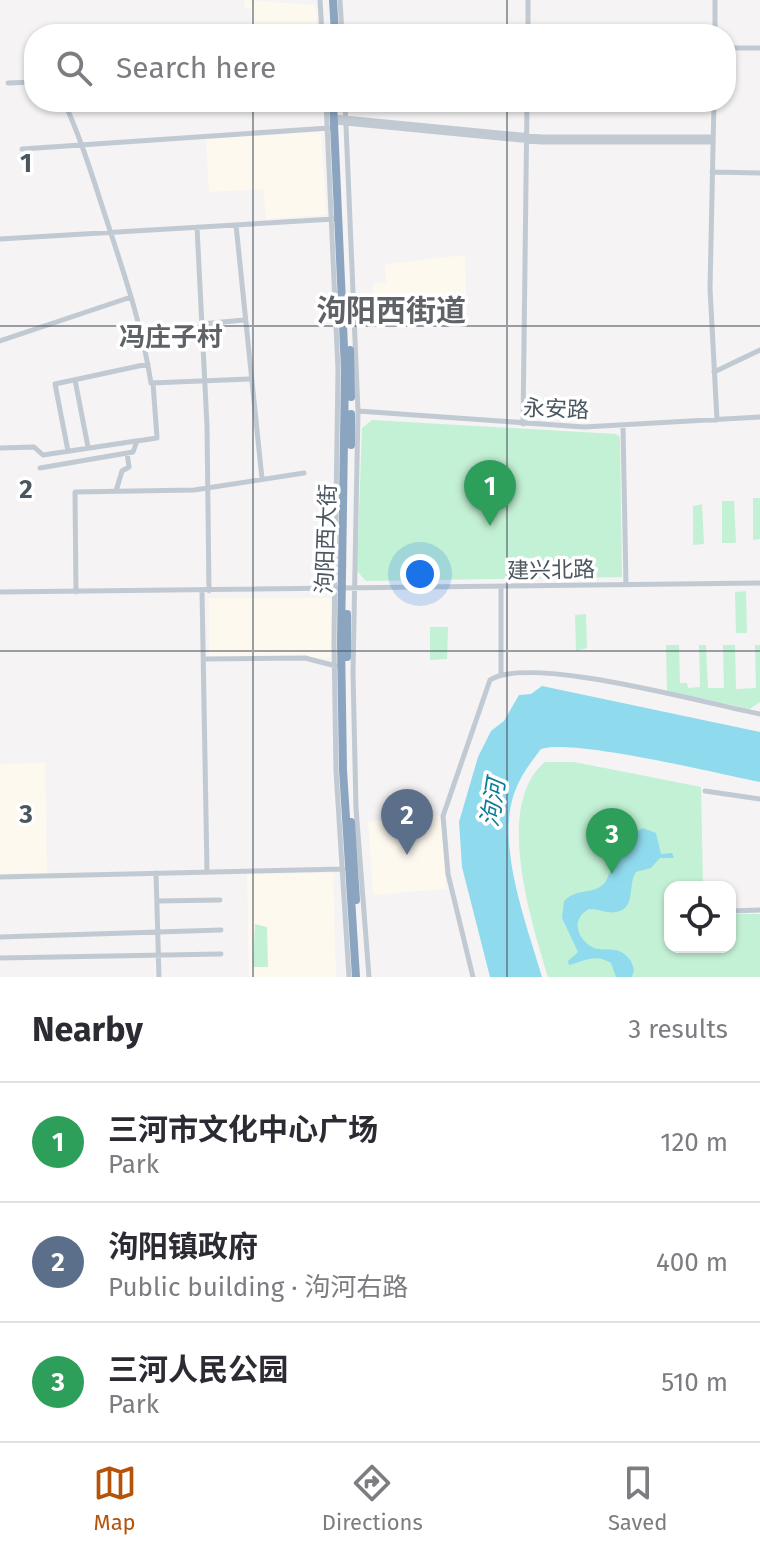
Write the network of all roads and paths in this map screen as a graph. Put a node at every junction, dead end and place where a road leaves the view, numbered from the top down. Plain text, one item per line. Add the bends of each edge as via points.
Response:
1 (320, 0) edge
2 (330, 0) edge
3 (340, 0) edge
4 (528, 0) edge
5 (715, 0) edge
6 (321, 24) edge
7 (331, 24) edge
8 (341, 24) edge
9 (528, 24) edge
10 (715, 24) edge
11 (736, 48) edge
12 (760, 48) edge
13 (24, 82) edge
14 (8, 83) dead end
15 (68, 112) edge
16 (332, 112) edge
17 (337, 112) edge
18 (342, 112) edge
19 (527, 112) edge
20 (714, 112) edge
21 (338, 122) junction
22 (527, 138) junction
23 (713, 140) junction
24 (79, 143) junction
25 (22, 149) dead end
26 (712, 172) junction
27 (760, 173) edge
28 (335, 219) junction
29 (236, 225) junction
30 (197, 227) junction
31 (110, 231) junction
32 (0, 239) edge
33 (131, 297) junction
34 (244, 320) junction
35 (201, 324) junction
36 (0, 341) edge
37 (760, 350) edge
38 (148, 364) junction
39 (714, 372) junction
40 (203, 379) junction
41 (249, 379) junction
42 (75, 380) junction
43 (153, 383) junction
44 (355, 411) junction
45 (760, 417) edge
46 (717, 420) junction
47 (523, 424) junction
48 (623, 426) junction
49 (136, 441) junction
50 (88, 447) junction
51 (0, 448) edge
52 (68, 451) junction
53 (127, 453) junction
54 (40, 468) dead end
55 (304, 473) dead end
56 (262, 479) junction
57 (207, 489) junction
58 (116, 491) junction
59 (760, 583) edge
60 (626, 585) junction
61 (501, 587) junction
62 (345, 589) junction
63 (205, 591) junction
64 (0, 592) edge
65 (76, 592) junction
66 (203, 659) junction
67 (338, 666) junction
68 (501, 674) junction
69 (760, 714) edge
70 (705, 791) dead end
71 (760, 799) edge
72 (345, 869) junction
73 (207, 872) junction
74 (156, 873) junction
75 (0, 877) edge
76 (220, 900) dead end
77 (157, 901) junction
78 (760, 910) edge
79 (736, 911) edge
80 (221, 930) dead end
81 (158, 932) junction
82 (0, 937) edge
83 (221, 954) dead end
84 (159, 957) junction
85 (0, 958) edge
86 (159, 977) edge
87 (349, 977) edge
88 (358, 977) edge
89 (369, 977) edge
90 (473, 977) edge

1 - 6 street
2 - 7 highway
3 - 8 street
4 - 9 street
5 - 10 street
11 - 12 street
13 - 14 street
15 - 24 street
16 - 21 street
17 - 21 highway, 泃阳西大街
18 - 21 street
19 - 22 street
20 - 23 street
21 - 22 street
21 - 24 street
21 - 28 highway, 泃阳西大街
21 - 44 highway, 泃阳西大街
22 - 23 street
22 - 47 street
23 - 26 street
24 - 25 street
24 - 31 street
26 - 27 street
26 - 39 street
28 - 29 street
28 - 62 highway, 泃阳西大街 via 346,399
29 - 30 street
29 - 34 street
30 - 31 street
30 - 35 street
31 - 32 street
31 - 33 street
33 - 36 street
33 - 38 street
34 - 35 street
34 - 41 street
35 - 40 street
37 - 39 street
38 - 42 street
38 - 43 street
39 - 46 street
40 - 41 street
40 - 43 street
40 - 57 street
41 - 56 street
42 - 50 street
42 - 52 street via 55,384
43 - 49 street via 158,437
44 - 47 street, 永安路
44 - 62 highway, 泃阳西大街
45 - 46 street, 永安路
46 - 48 street, 永安路
47 - 48 street, 永安路
48 - 60 street
49 - 50 street
49 - 53 street via 135,452
50 - 52 street
51 - 52 street via 34,447 40,455
53 - 54 street
53 - 58 street via 129,467
55 - 56 street
56 - 57 street
57 - 58 street
57 - 63 street
58 - 65 street via 75,492
59 - 60 street, 建兴北路
60 - 61 street, 建兴北路
61 - 62 street, 建兴北路
61 - 68 street
62 - 63 street, 建兴北路
62 - 67 highway, 泃阳西大街
62 - 88 highway, 泃阳西大街
62 - 89 street
63 - 65 street, 建兴北路
63 - 66 street
64 - 65 street, 建兴北路
66 - 67 street via 305,658
66 - 73 street
67 - 72 highway, 泃阳西大街
68 - 69 street via 570,675
68 - 90 street via 486,687 443,816 448,874
70 - 71 street
72 - 73 street
72 - 87 street
72 - 88 highway, 泃阳西大街
73 - 74 street
74 - 75 street
74 - 77 street
76 - 77 street
77 - 81 street
78 - 79 street
80 - 81 street
81 - 82 street
81 - 84 street
83 - 84 street
84 - 85 street
84 - 86 street

